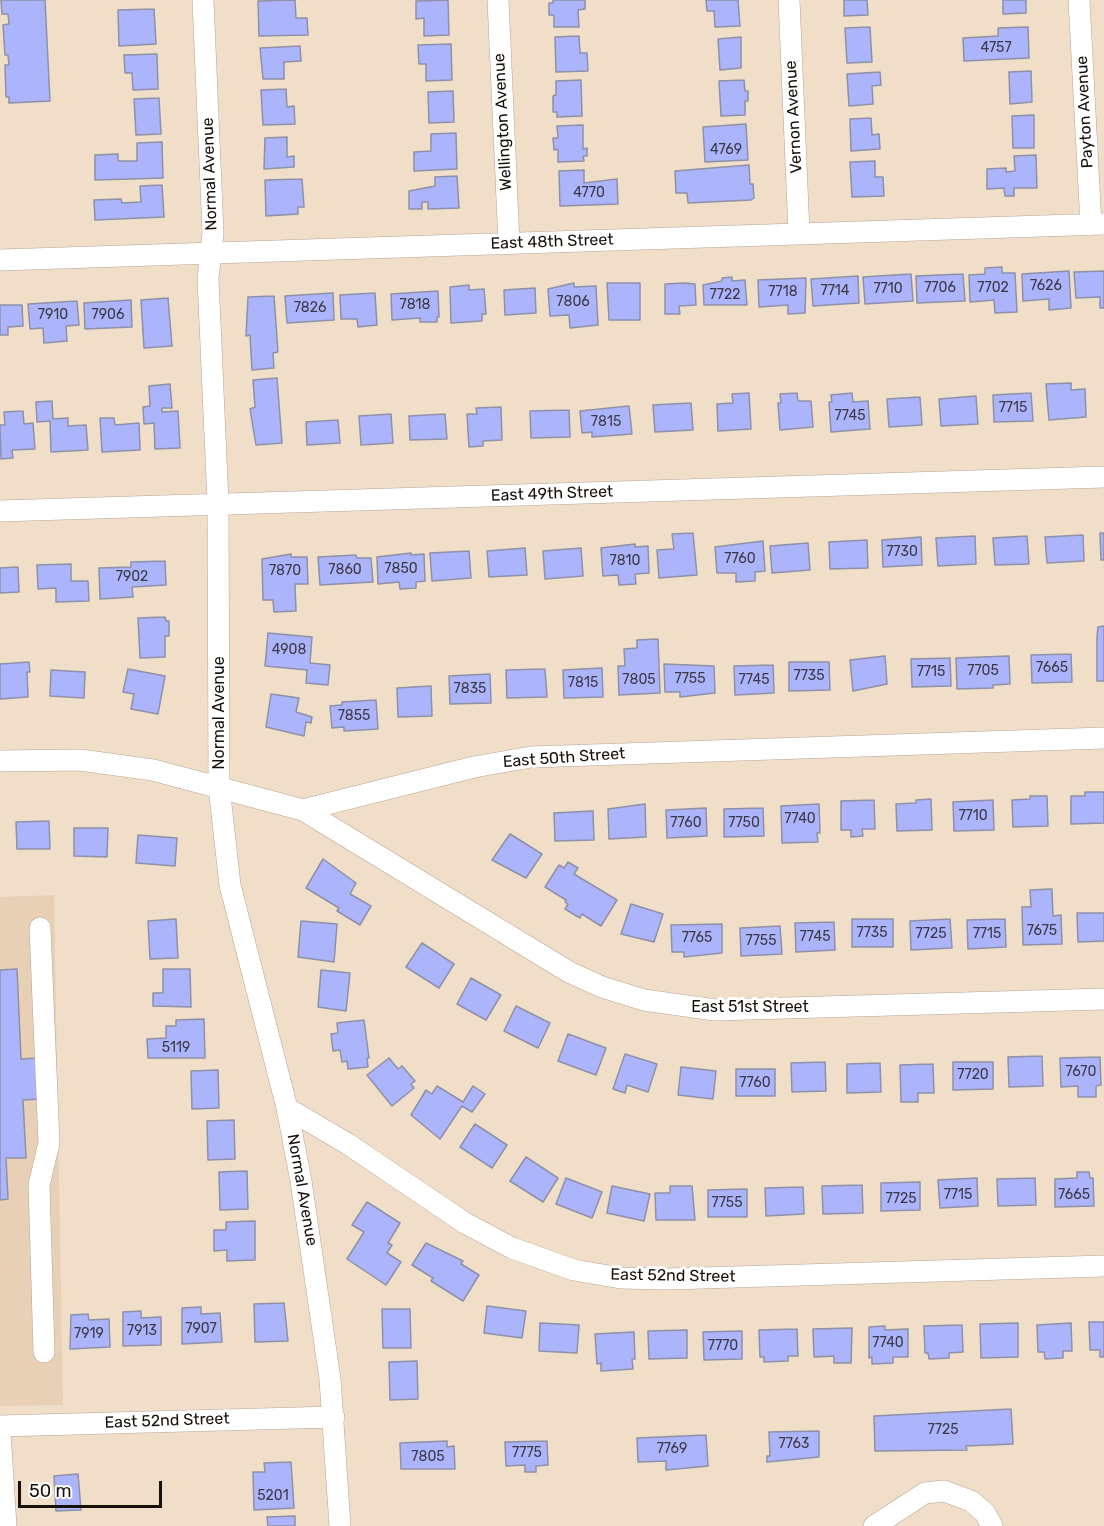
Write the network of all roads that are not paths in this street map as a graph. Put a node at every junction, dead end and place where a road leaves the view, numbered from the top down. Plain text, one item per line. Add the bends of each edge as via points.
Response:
1 (203, 0) edge
2 (498, 0) edge
3 (789, 0) edge
4 (1079, 0) edge
5 (1097, 225) edge
6 (799, 233) junction
7 (509, 243) junction
8 (211, 253) junction
9 (0, 260) edge
10 (1104, 477) edge
11 (218, 503) junction
12 (0, 512) edge
13 (1104, 738) edge
14 (0, 761) edge
15 (219, 787) junction
16 (303, 810) junction
17 (40, 928) dead end
18 (1104, 999) edge
19 (287, 1108) junction
20 (1104, 1266) edge
21 (44, 1353) dead end
22 (334, 1417) junction
23 (0, 1426) edge
24 (0, 1432) edge
25 (6, 1526) edge
26 (340, 1526) edge
27 (874, 1526) edge
28 (992, 1526) edge

1 - 8 street, Normal Avenue
2 - 7 street, Wellington Avenue
3 - 6 street, Vernon Avenue
4 - 5 street, Payton Avenue
5 - 6 street, East 48th Street
6 - 7 street, East 48th Street
7 - 8 street, East 48th Street
8 - 9 street, East 48th Street
8 - 11 street, Normal Avenue via 208,278
10 - 11 street, East 49th Street
11 - 12 street, East 49th Street
11 - 15 street, Normal Avenue
13 - 16 street, East 50th Street via 531,757 474,767
14 - 15 street, East 50th Street via 80,760 153,770
15 - 16 street, East 50th Street
15 - 19 street, Normal Avenue via 230,885
16 - 18 street, East 51st Street via 569,972 644,1000 714,1010
17 - 21 street via 49,1143 39,1185
19 - 20 street, East 52nd Street via 465,1223 512,1248 574,1270 621,1278 668,1279
19 - 22 street, Normal Avenue via 314,1262
22 - 23 street, East 52nd Street
22 - 26 street, Normal Avenue
24 - 25 street
27 - 28 street via 925,1493 944,1491 971,1501 985,1513

